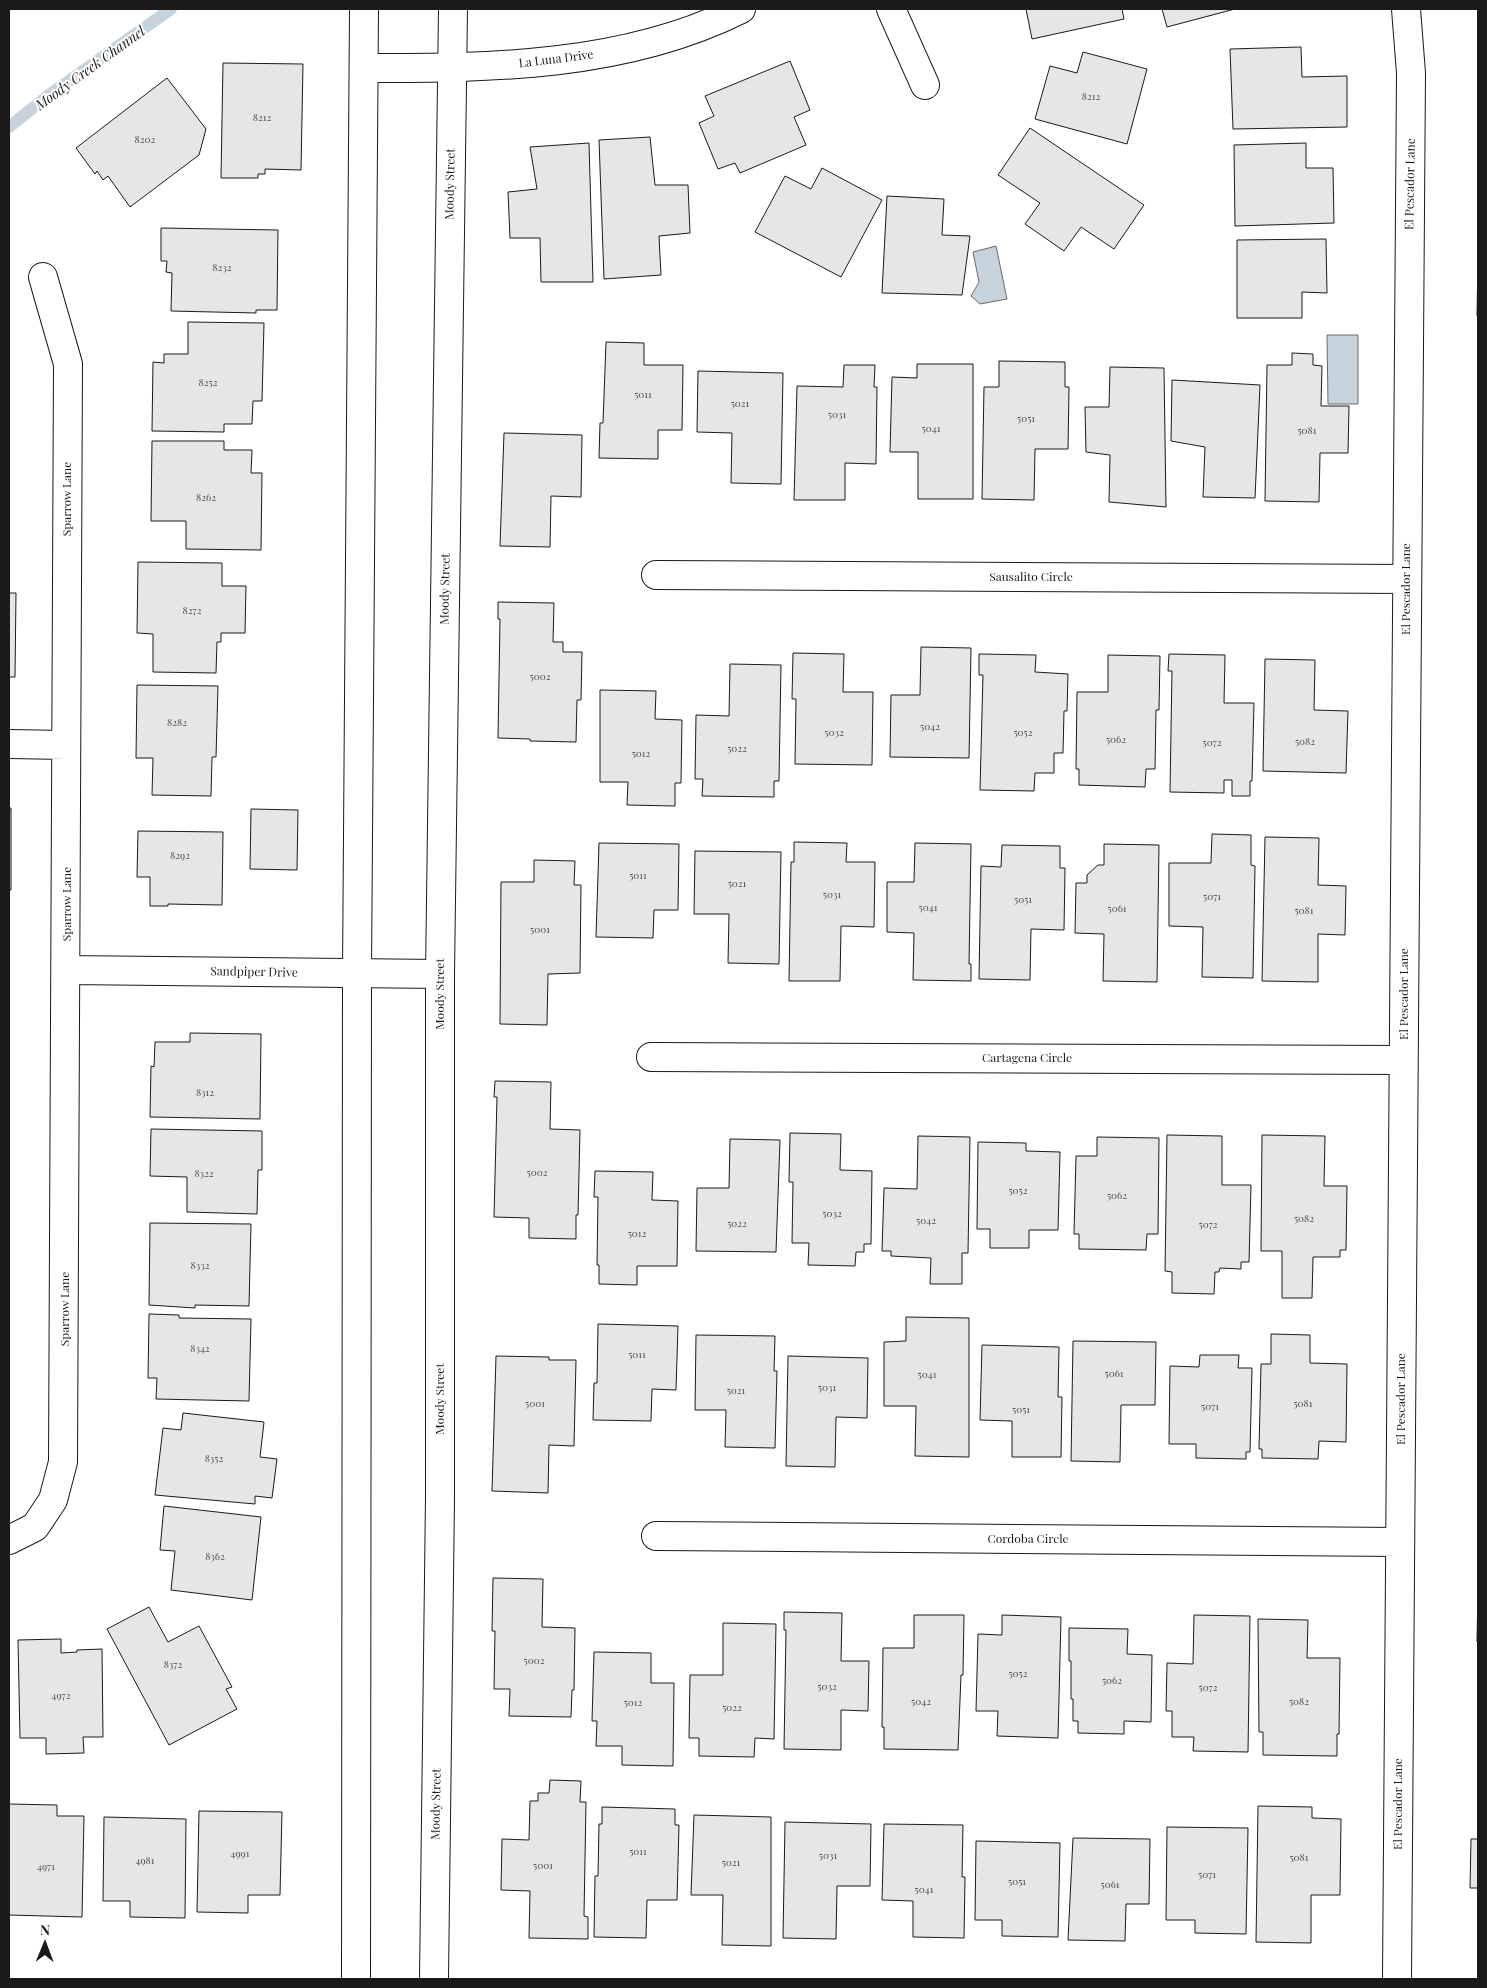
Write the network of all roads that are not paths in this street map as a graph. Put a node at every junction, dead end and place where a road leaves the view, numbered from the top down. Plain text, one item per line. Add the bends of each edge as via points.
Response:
1 (364, 9) edge
2 (453, 9) edge
3 (741, 9) edge
4 (890, 9) edge
5 (1406, 9) edge
6 (364, 68) junction
7 (452, 68) junction
8 (925, 86) dead end
9 (43, 277) dead end
10 (656, 575) dead end
11 (1406, 579) junction
12 (9, 744) edge
13 (66, 745) junction
14 (67, 970) junction
15 (358, 973) junction
16 (440, 974) junction
17 (651, 1057) dead end
18 (1404, 1060) junction
19 (656, 1536) dead end
20 (9, 1540) edge
21 (1400, 1542) junction
22 (356, 1979) edge
23 (434, 1979) edge
24 (1397, 1979) edge

1 - 6 street
2 - 7 street, Moody Street
3 - 7 street, La Luna Drive via 657,42 591,56
4 - 8 street
5 - 11 street, El Pescador Lane via 1411,73
6 - 7 street, La Luna Drive
6 - 15 street
7 - 16 street, Moody Street
9 - 13 street, Sparrow Lane via 68,364
10 - 11 street, Sausalito Circle
11 - 18 street, El Pescador Lane
12 - 13 street
13 - 14 street, Sparrow Lane
14 - 15 street, Sandpiper Drive
14 - 20 street, Sparrow Lane via 64,1462 53,1500 35,1527
15 - 16 street, Sandpiper Drive
15 - 22 street
16 - 23 street, Moody Street via 440,1497
17 - 18 street, Cartagena Circle
18 - 21 street, El Pescador Lane
19 - 21 street, Cordoba Circle
21 - 24 street, El Pescador Lane

